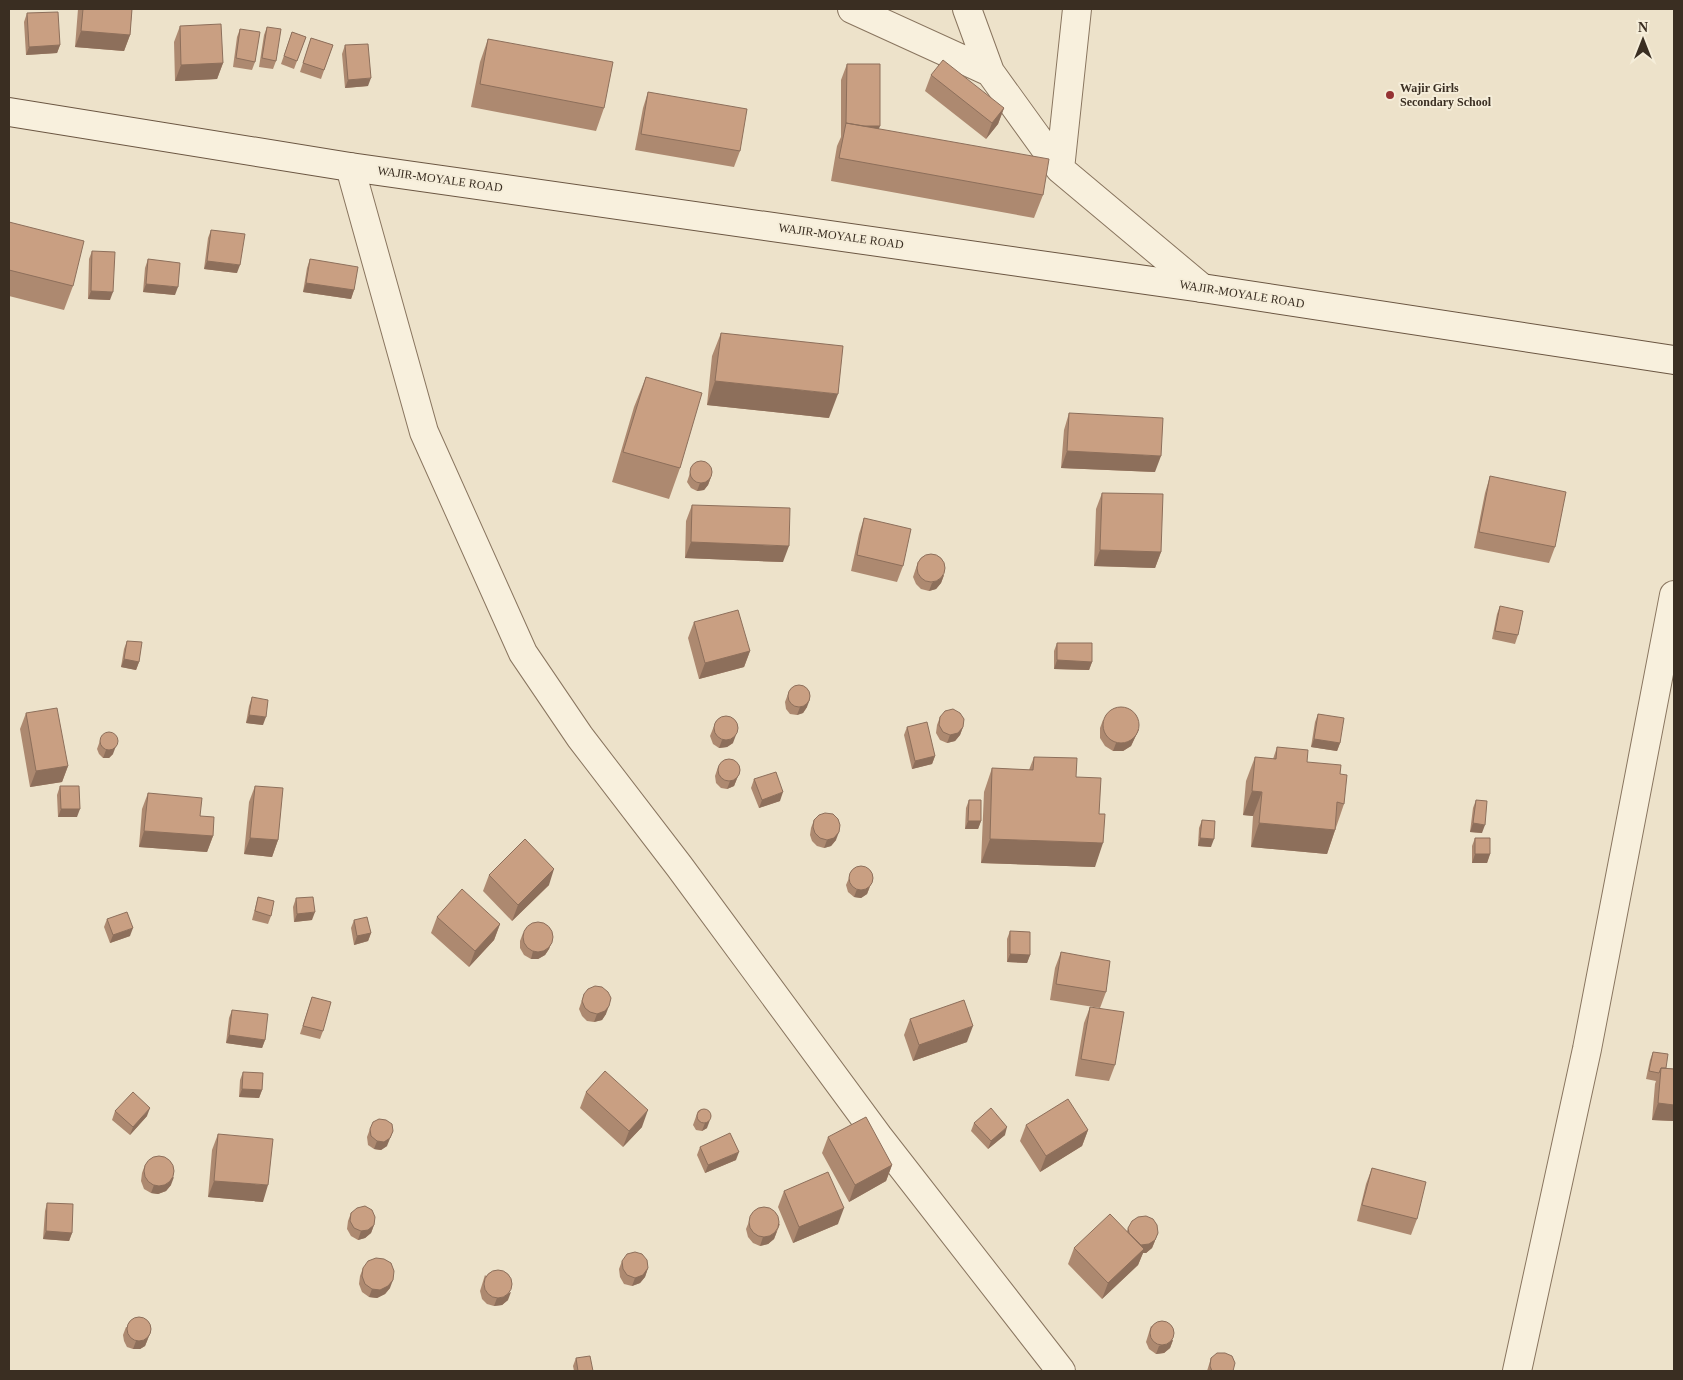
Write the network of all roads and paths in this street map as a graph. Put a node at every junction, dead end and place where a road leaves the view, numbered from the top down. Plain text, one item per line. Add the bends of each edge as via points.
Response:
1 (852, 9) edge
2 (968, 9) edge
3 (1077, 9) edge
4 (990, 72) junction
5 (9, 112) edge
6 (350, 167) junction
7 (1060, 169) junction
8 (1202, 288) junction
9 (1674, 360) edge
10 (1674, 595) edge
11 (1061, 1371) edge
12 (1517, 1371) edge

1 - 4 street
2 - 4 street
3 - 7 street
4 - 7 street
5 - 6 street, WAJIR-MOYALE ROAD
6 - 8 street, WAJIR-MOYALE ROAD
6 - 11 street via 424,432 523,653 580,737 878,1136
7 - 8 street
8 - 9 street, WAJIR-MOYALE ROAD
10 - 12 street via 1589,1040

